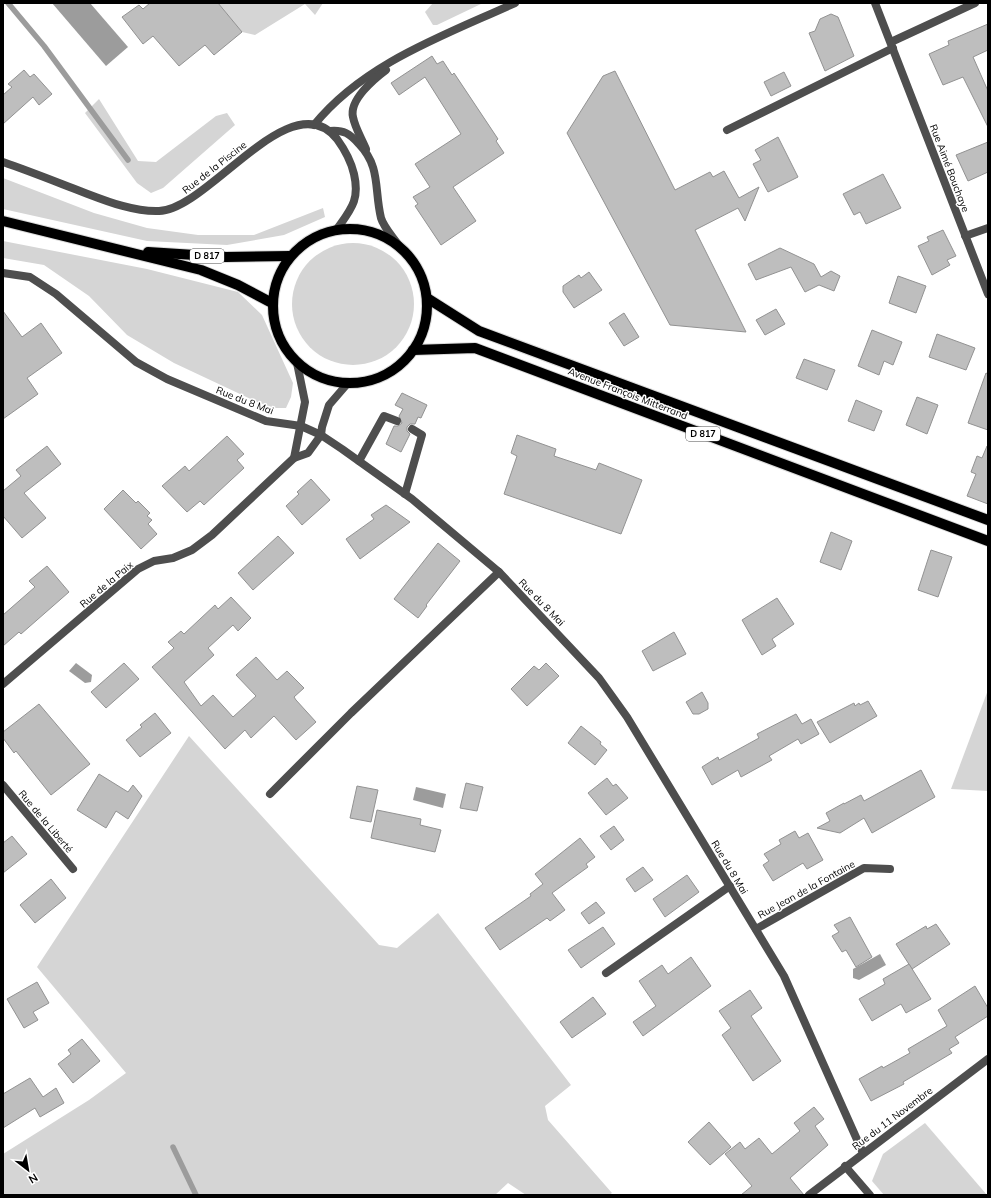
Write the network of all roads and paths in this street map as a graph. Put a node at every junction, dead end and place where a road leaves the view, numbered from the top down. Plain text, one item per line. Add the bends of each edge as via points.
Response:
1 (515, 3) edge
2 (875, 3) edge
3 (975, 3) edge
4 (892, 45) junction
5 (412, 50) junction
6 (314, 125) junction
7 (727, 130) dead end
8 (330, 131) junction
9 (369, 156) junction
10 (3, 162) edge
11 (3, 221) edge
12 (988, 228) edge
13 (337, 229) junction
14 (965, 236) junction
15 (399, 246) junction
16 (124, 250) junction
17 (290, 256) junction
18 (3, 273) edge
19 (988, 294) edge
20 (427, 298) junction
21 (272, 303) junction
22 (413, 350) junction
23 (297, 363) junction
24 (348, 383) junction
25 (397, 421) dead end
26 (301, 426) junction
27 (412, 429) dead end
28 (321, 435) junction
29 (294, 458) junction
30 (359, 461) junction
31 (405, 494) junction
32 (988, 520) edge
33 (988, 541) edge
34 (499, 572) junction
35 (3, 684) edge
36 (3, 785) edge
37 (270, 794) dead end
38 (73, 869) dead end
39 (890, 869) dead end
40 (730, 886) junction
41 (756, 929) junction
42 (606, 973) dead end
43 (988, 1059) edge
44 (863, 1153) junction
45 (845, 1166) junction
46 (809, 1195) edge
47 (870, 1195) edge

1 - 5 street
2 - 4 street, Rue Aimé Bouchaye
3 - 4 street
4 - 7 street
4 - 14 street, Rue Aimé Bouchaye
5 - 6 street via 347,91
5 - 9 street via 372,81 357,100 352,116
6 - 8 street, Rue de la Piscine
6 - 10 street, Rue de la Piscine via 306,124 281,131 181,205 159,211 120,206
8 - 9 street, Rue de la Piscine via 342,130
8 - 13 street via 352,164 355,179 354,204
9 - 15 street via 374,166 382,220
11 - 16 main road, D 817
12 - 14 street
13 - 15 main road via 359,229 380,235
13 - 17 main road via 320,234
14 - 19 street, Rue Aimé Bouchaye
15 - 20 main road via 413,261 422,279
16 - 17 main road, D 817 via 226,257
16 - 21 main road, D 817 via 201,270
17 - 21 main road via 277,278
18 - 26 street, Rue du 8 Mai via 30,277 56,294 136,362 167,379 266,421
20 - 22 main road via 422,334
20 - 32 main road, Avenue François Mitterrand / D 817 via 479,331
21 - 23 main road via 274,326 283,346
22 - 24 main road via 396,368 373,380
22 - 33 main road, Avenue François Mitterrand / D 817 via 475,348
23 - 24 main road via 312,374 329,381
23 - 26 street via 305,402
24 - 28 street via 329,405
25 - 30 street via 384,416
26 - 28 street, Rue du 8 Mai
26 - 29 street
27 - 31 street via 422,435
28 - 29 street, Rue de la Paix via 308,453
28 - 30 street, Rue du 8 Mai
29 - 35 street, Rue de la Paix via 212,535 192,550 173,558 154,561 138,569
30 - 31 street, Rue du 8 Mai
31 - 34 street, Rue du 8 Mai
34 - 37 street
34 - 40 street, Rue du 8 Mai via 599,678 627,717
36 - 38 street, Rue de la Liberté
39 - 41 street, Rue Jean de la Fontaine via 864,868
40 - 41 street, Rue du 8 Mai
40 - 42 street
41 - 44 street, Rue du 8 Mai via 784,976
43 - 44 street, Rue du 11 Novembre
44 - 45 street, Rue du 11 Novembre
45 - 46 street, Rue du 11 Novembre
45 - 47 street

